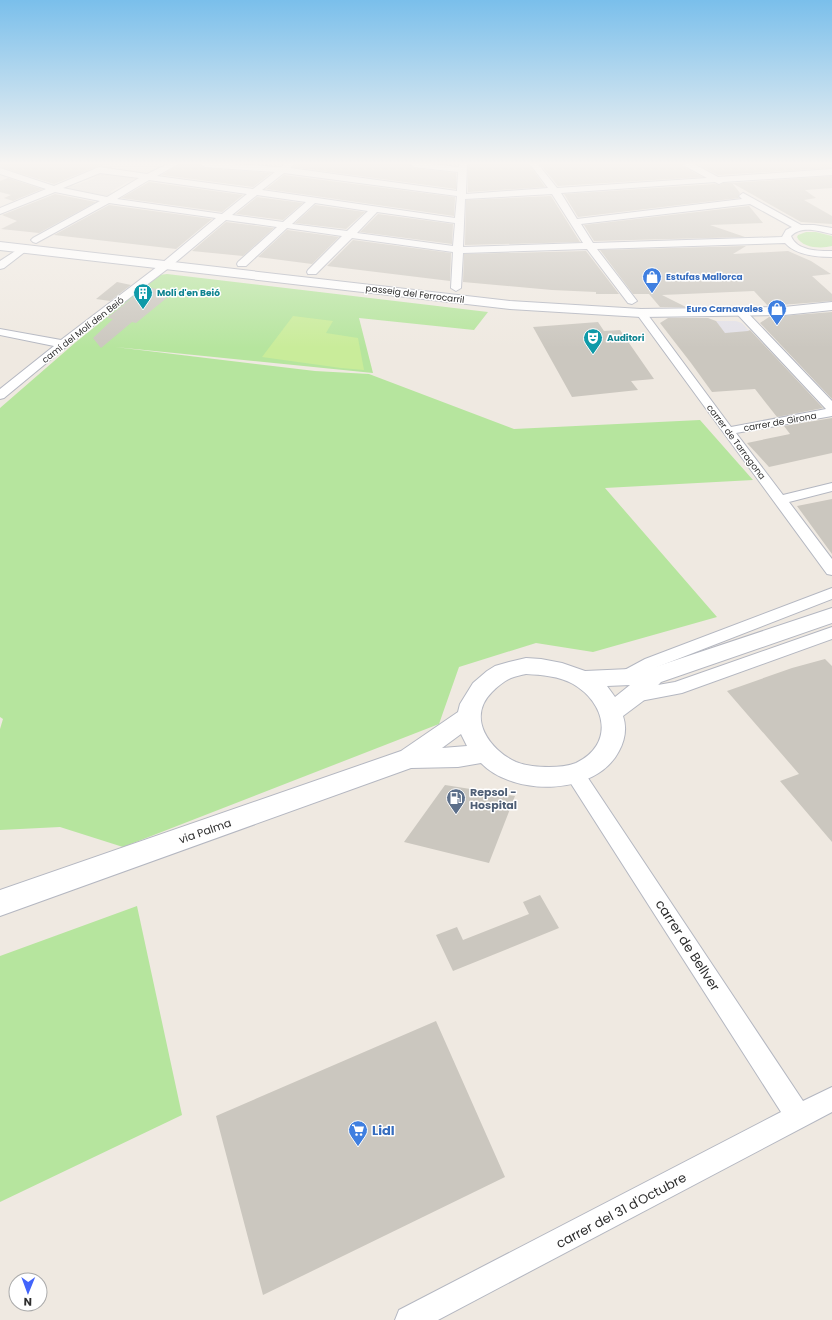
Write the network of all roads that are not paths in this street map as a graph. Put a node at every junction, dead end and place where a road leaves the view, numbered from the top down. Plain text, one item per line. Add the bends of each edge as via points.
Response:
1 (286, 225) edge
2 (62, 226) edge
3 (213, 226) edge
4 (290, 226) edge
5 (358, 226) edge
6 (460, 226) edge
7 (578, 226) edge
8 (796, 226) edge
9 (800, 228) junction
10 (832, 231) edge
11 (350, 234) junction
12 (0, 236) edge
13 (36, 240) junction
14 (787, 240) junction
15 (0, 246) edge
16 (590, 246) junction
17 (23, 249) junction
18 (458, 250) junction
19 (832, 254) edge
20 (170, 260) junction
21 (242, 264) junction
22 (0, 266) edge
23 (312, 272) junction
24 (456, 288) junction
25 (759, 299) dead end
26 (632, 301) junction
27 (832, 306) edge
28 (741, 312) junction
29 (641, 313) junction
30 (0, 332) edge
31 (63, 344) junction
32 (0, 395) edge
33 (832, 408) edge
34 (832, 412) edge
35 (728, 431) junction
36 (832, 487) edge
37 (780, 500) junction
38 (832, 570) edge
39 (832, 593) edge
40 (832, 615) edge
41 (832, 634) edge
42 (583, 679) junction
43 (630, 686) junction
44 (612, 712) junction
45 (469, 716) junction
46 (486, 753) junction
47 (410, 758) junction
48 (575, 774) junction
49 (0, 903) edge
50 (832, 1099) edge
51 (799, 1117) junction
52 (409, 1320) edge

1 - 21 street
2 - 13 street
3 - 20 street, camí del Molí den Beió
4 - 11 street
5 - 11 street
6 - 18 street
7 - 16 street
8 - 9 street
9 - 10 street
9 - 14 street via 788,233
11 - 18 street
11 - 23 street
12 - 13 main road, passeig del Ferrocarril
13 - 20 main road, passeig del Ferrocarril
14 - 16 street
14 - 19 street via 791,245 804,250
15 - 17 main road, passeig del Ferrocarril
16 - 18 street
16 - 26 street
17 - 20 main road, passeig del Ferrocarril
17 - 22 street
18 - 24 street
20 - 21 main road, passeig del Ferrocarril
20 - 29 main road, passeig del Ferrocarril via 510,305
20 - 31 street, camí del Molí den Beió
21 - 23 main road, passeig del Ferrocarril
23 - 24 main road, passeig del Ferrocarril
24 - 26 main road, passeig del Ferrocarril via 508,294
25 - 26 main road, passeig del Ferrocarril
27 - 28 main road, passeig del Ferrocarril
28 - 29 main road, passeig del Ferrocarril
28 - 33 street
29 - 35 street, carrer de Tarragona
30 - 31 street
31 - 32 street, camí del Molí den Beió
34 - 35 street, carrer de Girona
35 - 37 street, carrer de Tarragona
36 - 37 street
37 - 38 street, carrer de Tarragona
39 - 43 street via 651,663
40 - 43 main road
41 - 43 street via 676,688
42 - 43 main road
42 - 44 main road via 601,694
42 - 45 main road via 550,667 526,666 504,672 483,685 473,700
43 - 44 main road
44 - 48 main road via 615,730 606,753 593,765
45 - 46 main road via 471,732
45 - 47 main road
46 - 47 main road via 458,757
46 - 48 main road via 500,765 521,774 547,778
47 - 49 main road, via Palma
48 - 51 street, carrer de Bellver
50 - 51 street, carrer del 31 d'Octubre
51 - 52 street, carrer del 31 d'Octubre

